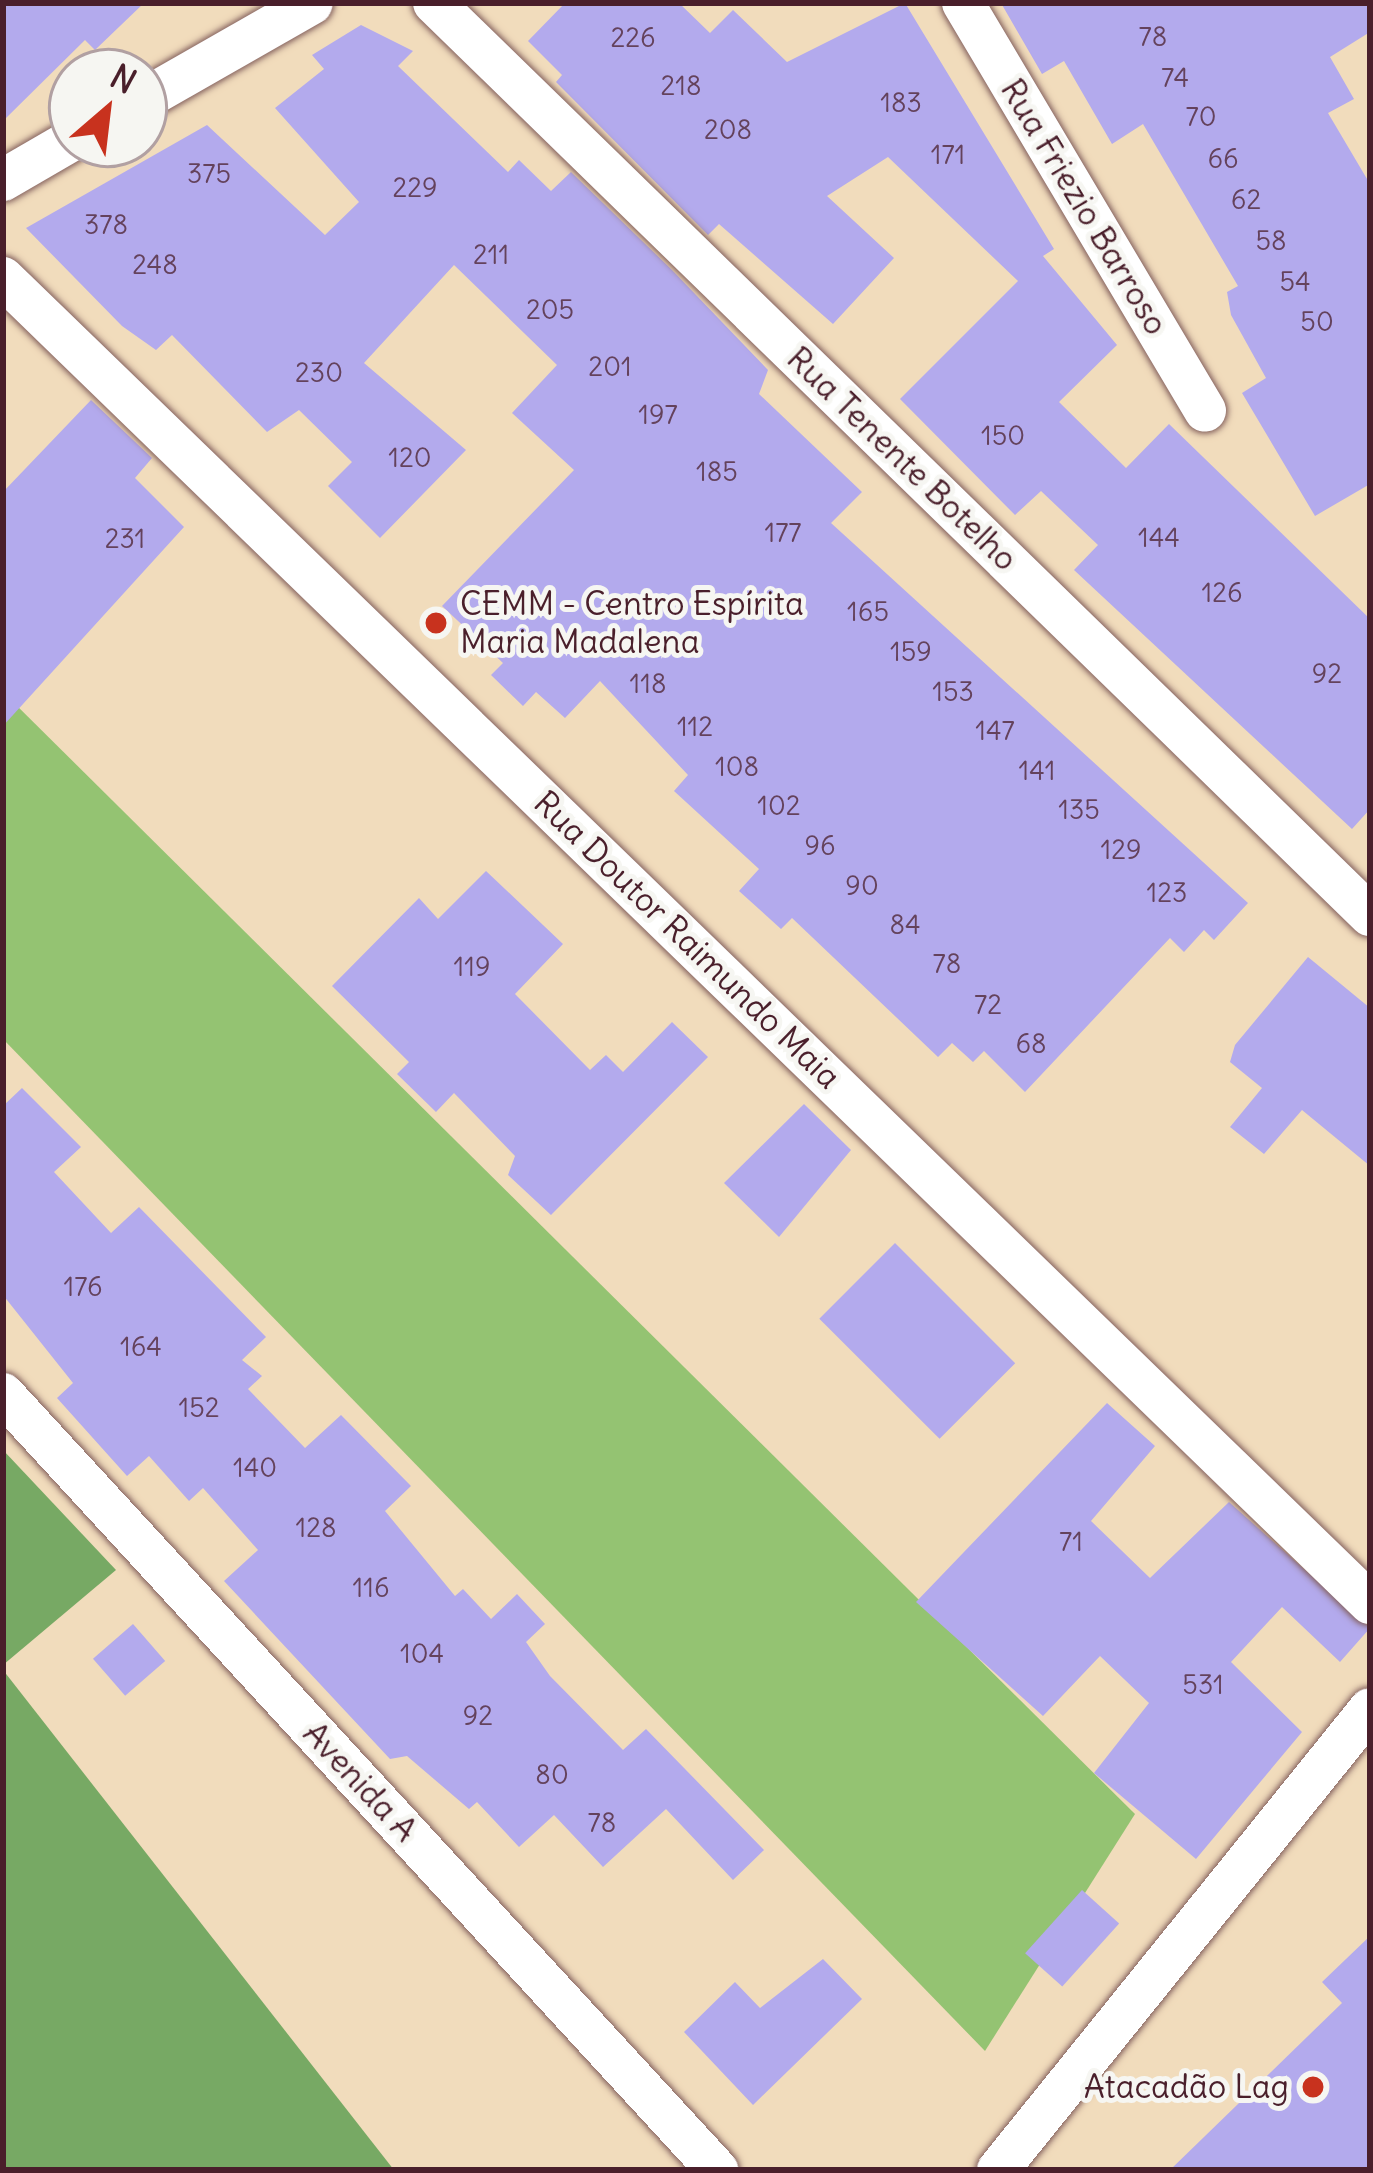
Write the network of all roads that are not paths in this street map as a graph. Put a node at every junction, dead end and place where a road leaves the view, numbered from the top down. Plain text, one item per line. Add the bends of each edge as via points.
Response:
1 (312, 3) edge
2 (434, 3) edge
3 (963, 3) edge
4 (168, 85) edge
5 (48, 154) edge
6 (3, 180) edge
7 (3, 278) edge
8 (1205, 411) dead end
9 (1370, 915) edge
10 (3, 1394) edge
11 (1370, 1603) edge
12 (1370, 1709) edge
13 (717, 2170) edge
14 (998, 2170) edge

1 - 4 street
2 - 9 street, Rua Tenente Botelho
3 - 8 street, Rua Friezio Barroso
5 - 6 street
7 - 11 street, Rua Doutor Raimundo Maia
10 - 13 street, Avenida A
12 - 14 street

